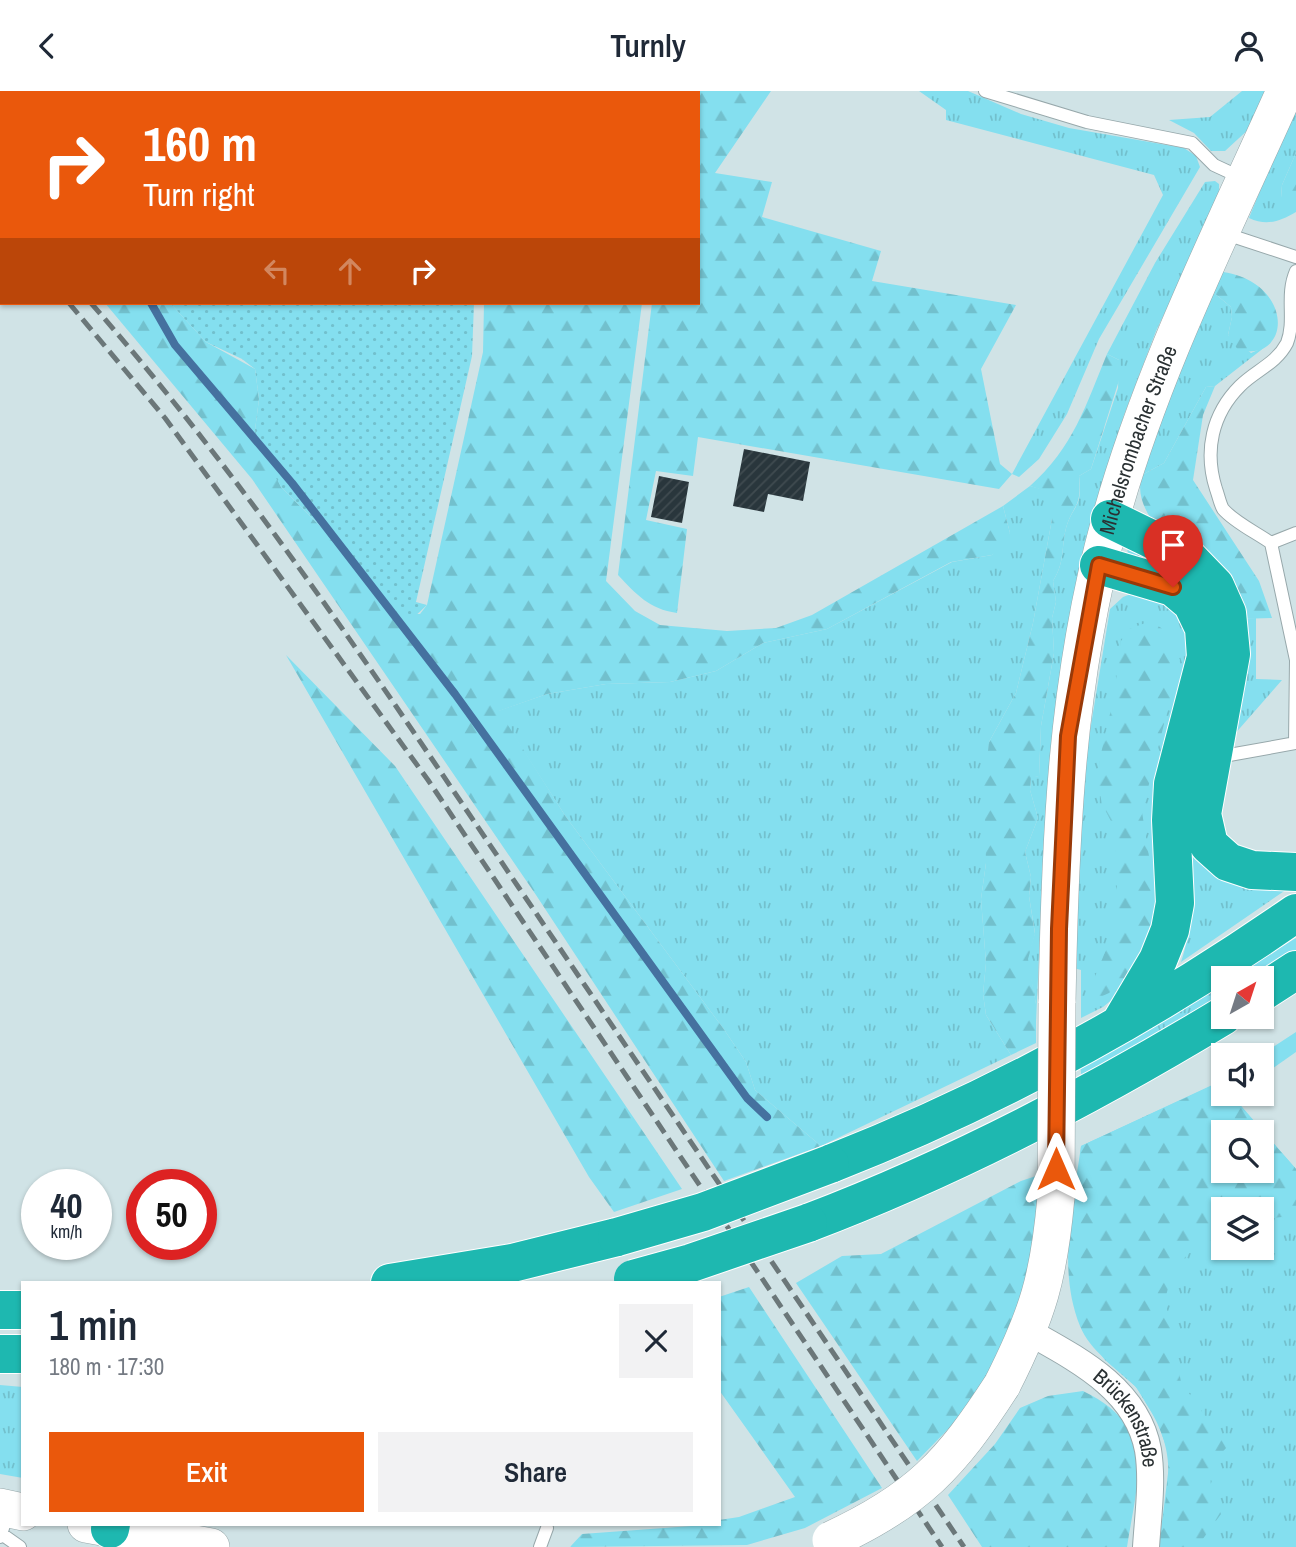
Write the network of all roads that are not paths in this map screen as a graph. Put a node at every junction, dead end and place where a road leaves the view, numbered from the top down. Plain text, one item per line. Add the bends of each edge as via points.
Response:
1 (985, 91) edge
2 (1285, 91) edge
3 (1245, 180) junction
4 (1222, 232) junction
5 (1296, 257) edge
6 (1296, 271) edge
7 (1294, 330) edge
8 (1110, 519) junction
9 (1296, 533) edge
10 (1271, 543) junction
11 (1099, 565) junction
12 (1296, 743) edge
13 (1211, 759) junction
14 (1296, 873) edge
15 (1296, 913) edge
16 (1296, 970) edge
17 (1274, 984) edge
18 (1211, 1023) edge
19 (1120, 1024) junction
20 (402, 1281) edge
21 (626, 1281) edge
22 (0, 1310) edge
23 (21, 1310) edge
24 (1029, 1332) junction
25 (7, 1520) edge
26 (102, 1526) edge
27 (547, 1528) dead end
28 (823, 1544) edge
29 (20, 1547) edge
30 (211, 1547) edge
31 (540, 1547) edge
32 (1146, 1547) edge

1 - 3 lane via 1087,122 1192,143 1214,165
2 - 3 main road, Michelsrombacher Straße
3 - 4 main road, Michelsrombacher Straße
4 - 5 lane
4 - 8 main road, Michelsrombacher Straße via 1154,390
6 - 7 lane via 1289,286
7 - 10 lane via 1275,361 1241,384 1223,407 1213,430 1210,454 1223,508
8 - 11 main road, Michelsrombacher Straße
8 - 13 highway via 1186,557 1215,586 1227,613 1231,654
9 - 10 lane
10 - 12 lane via 1296,660
11 - 19 highway via 1173,587 1192,603 1204,628 1206,657 1173,784 1175,904 1170,930
11 - 24 main road, Michelsrombacher Straße, bridge via 1068,736 1057,1003 1056,1197 1051,1259
12 - 13 lane
13 - 14 highway via 1202,814 1209,845 1240,866
15 - 19 highway
16 - 17 highway
18 - 21 highway, bridge via 1020,1130 877,1197 691,1263
19 - 20 highway, bridge via 873,1147 703,1212 512,1263
22 - 23 highway
24 - 28 main road, Michelsrombacher Straße, bridge via 1002,1385 943,1467 897,1505
24 - 32 street, Brückenstraße via 1099,1374 1129,1409 1147,1448
25 - 29 lane
26 - 30 main road
27 - 31 lane

